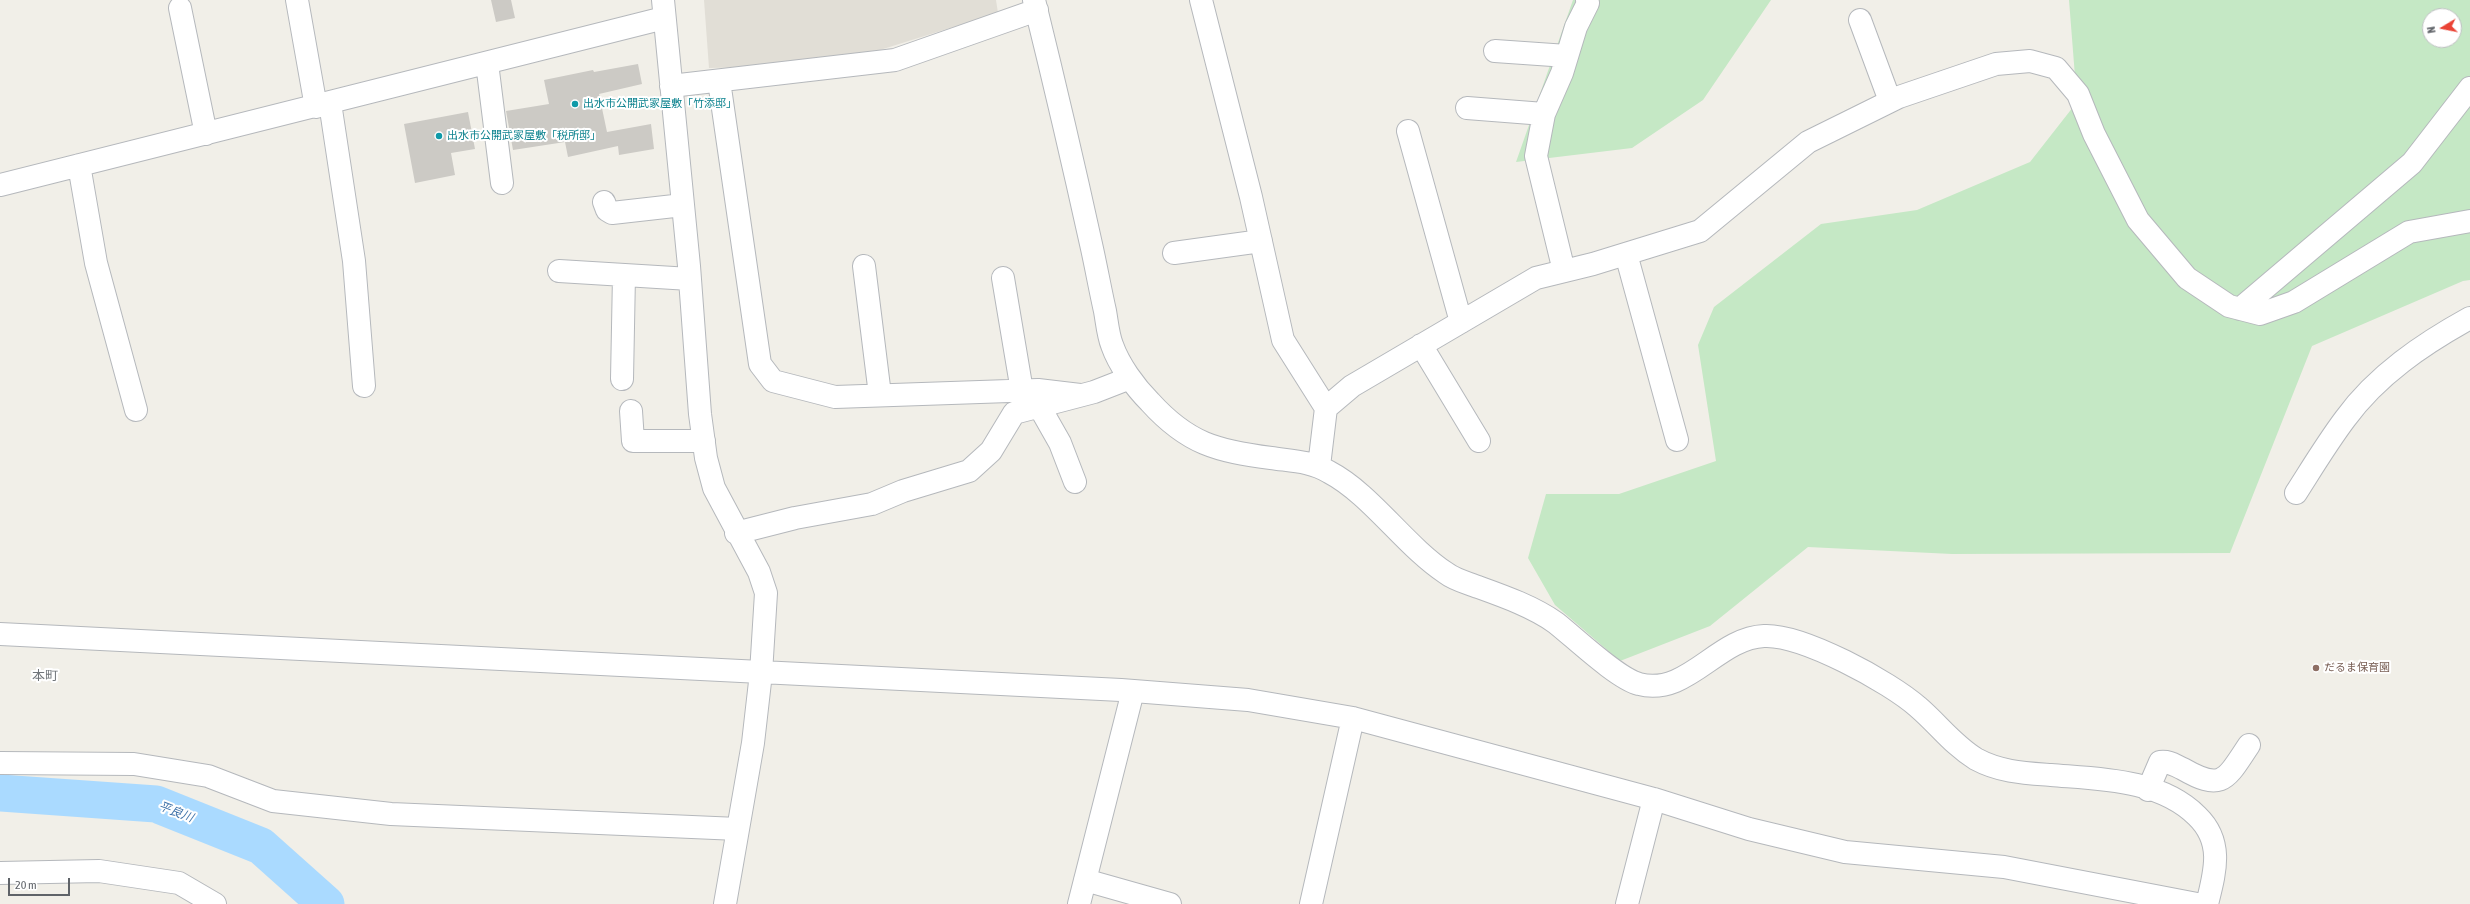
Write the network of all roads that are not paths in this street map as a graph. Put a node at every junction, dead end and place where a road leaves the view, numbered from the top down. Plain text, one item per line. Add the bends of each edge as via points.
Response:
1 (297, 0) edge
2 (1200, 0) edge
3 (1587, 0) edge
4 (1036, 5) edge
5 (180, 8) dead end
6 (663, 9) edge
7 (1860, 20) dead end
8 (1495, 51) dead end
9 (1568, 56) junction
10 (487, 63) junction
11 (719, 81) junction
12 (671, 86) junction
13 (2470, 88) edge
14 (1890, 101) junction
15 (323, 105) junction
16 (1467, 108) dead end
17 (1544, 114) junction
18 (1408, 131) dead end
19 (206, 134) junction
20 (79, 165) junction
21 (502, 183) dead end
22 (0, 185) edge
23 (604, 202) dead end
24 (683, 205) junction
25 (2470, 221) edge
26 (1261, 241) junction
27 (1174, 253) dead end
28 (1626, 254) junction
29 (864, 266) dead end
30 (559, 271) dead end
31 (1564, 271) junction
32 (689, 273) junction
33 (624, 275) junction
34 (1003, 278) dead end
35 (2240, 309) junction
36 (2470, 318) edge
37 (1461, 322) junction
38 (1421, 345) junction
39 (1130, 378) junction
40 (622, 379) dead end
41 (364, 386) dead end
42 (1022, 391) junction
43 (880, 395) junction
44 (1080, 396) junction
45 (1039, 406) junction
46 (1326, 408) junction
47 (136, 410) dead end
48 (631, 411) dead end
49 (1678, 440) dead end
50 (704, 441) junction
51 (1479, 441) dead end
52 (1319, 466) junction
53 (1075, 482) dead end
54 (2296, 493) dead end
55 (736, 533) junction
56 (0, 634) edge
57 (761, 673) junction
58 (1133, 691) junction
59 (1353, 718) junction
60 (2249, 745) dead end
61 (0, 763) edge
62 (2148, 790) junction
63 (1654, 799) junction
64 (738, 829) junction
65 (0, 873) edge
66 (1085, 880) junction
67 (1148, 901) edge
68 (215, 904) edge
69 (725, 904) edge
70 (1079, 904) edge
71 (1170, 904) edge
72 (1311, 904) edge
73 (1628, 904) edge
74 (2197, 904) edge
75 (2207, 904) edge

1 - 15 street
2 - 26 street
3 - 9 street via 1588,3 1576,26
4 - 11 street via 895,60
4 - 39 street via 1112,345
5 - 19 street
6 - 10 street
6 - 12 street
7 - 14 street
8 - 9 street
9 - 17 street
10 - 15 street
10 - 21 street
11 - 12 street
11 - 43 street via 760,364 773,382 835,397
12 - 24 street
13 - 35 street via 2412,164
14 - 28 street via 1808,142 1700,231
14 - 35 street via 1996,64 2030,61 2056,68 2078,94 2094,134 2138,220 2187,278 2229,306
15 - 19 street
15 - 41 street via 354,260
16 - 17 street
17 - 31 street via 1536,156
18 - 37 street
19 - 20 street
20 - 22 street
20 - 47 street via 96,264
23 - 24 street via 607,210 612,213
24 - 32 street
25 - 35 street via 2409,232 2294,302 2260,314
26 - 27 street
26 - 46 street via 1283,340
28 - 31 street
28 - 49 street
29 - 43 street
30 - 33 street
31 - 37 street via 1536,278
32 - 33 street
32 - 50 street
33 - 40 street
34 - 42 street
36 - 54 street via 2432,339 2389,372 2346,418
37 - 38 street
38 - 46 street via 1352,386
38 - 51 street
39 - 44 street
39 - 52 street via 1150,403 1183,432 1200,443
42 - 43 street
42 - 44 street via 1038,390
44 - 45 street
45 - 53 street via 1060,443
45 - 55 street via 1014,413 991,451 969,472 903,491 872,504 796,518
46 - 52 street
48 - 50 street via 633,441
50 - 55 street via 714,488
52 - 62 street via 1335,474 1408,542 1449,576 1496,594 1551,620 1635,684 1655,686 1679,680 1736,642 1762,636 1784,638 1884,682 1918,707 1946,736 1976,759 2007,772 2127,783
55 - 57 street via 759,572 766,593
56 - 57 street
57 - 58 street
57 - 64 street via 753,743
58 - 59 street via 1248,700
58 - 66 street
59 - 63 street
59 - 72 street
60 - 62 street via 2229,775 2215,782 2201,779 2168,761 2160,762
61 - 64 street via 134,764 208,776 273,801 392,814
62 - 75 street via 2175,799 2197,816 2212,834 2216,847 2216,868
63 - 73 street
63 - 74 street via 1749,830 1845,852 2004,867
64 - 69 street
65 - 68 street via 99,871 179,883
66 - 67 street
66 - 70 street
67 - 71 street

